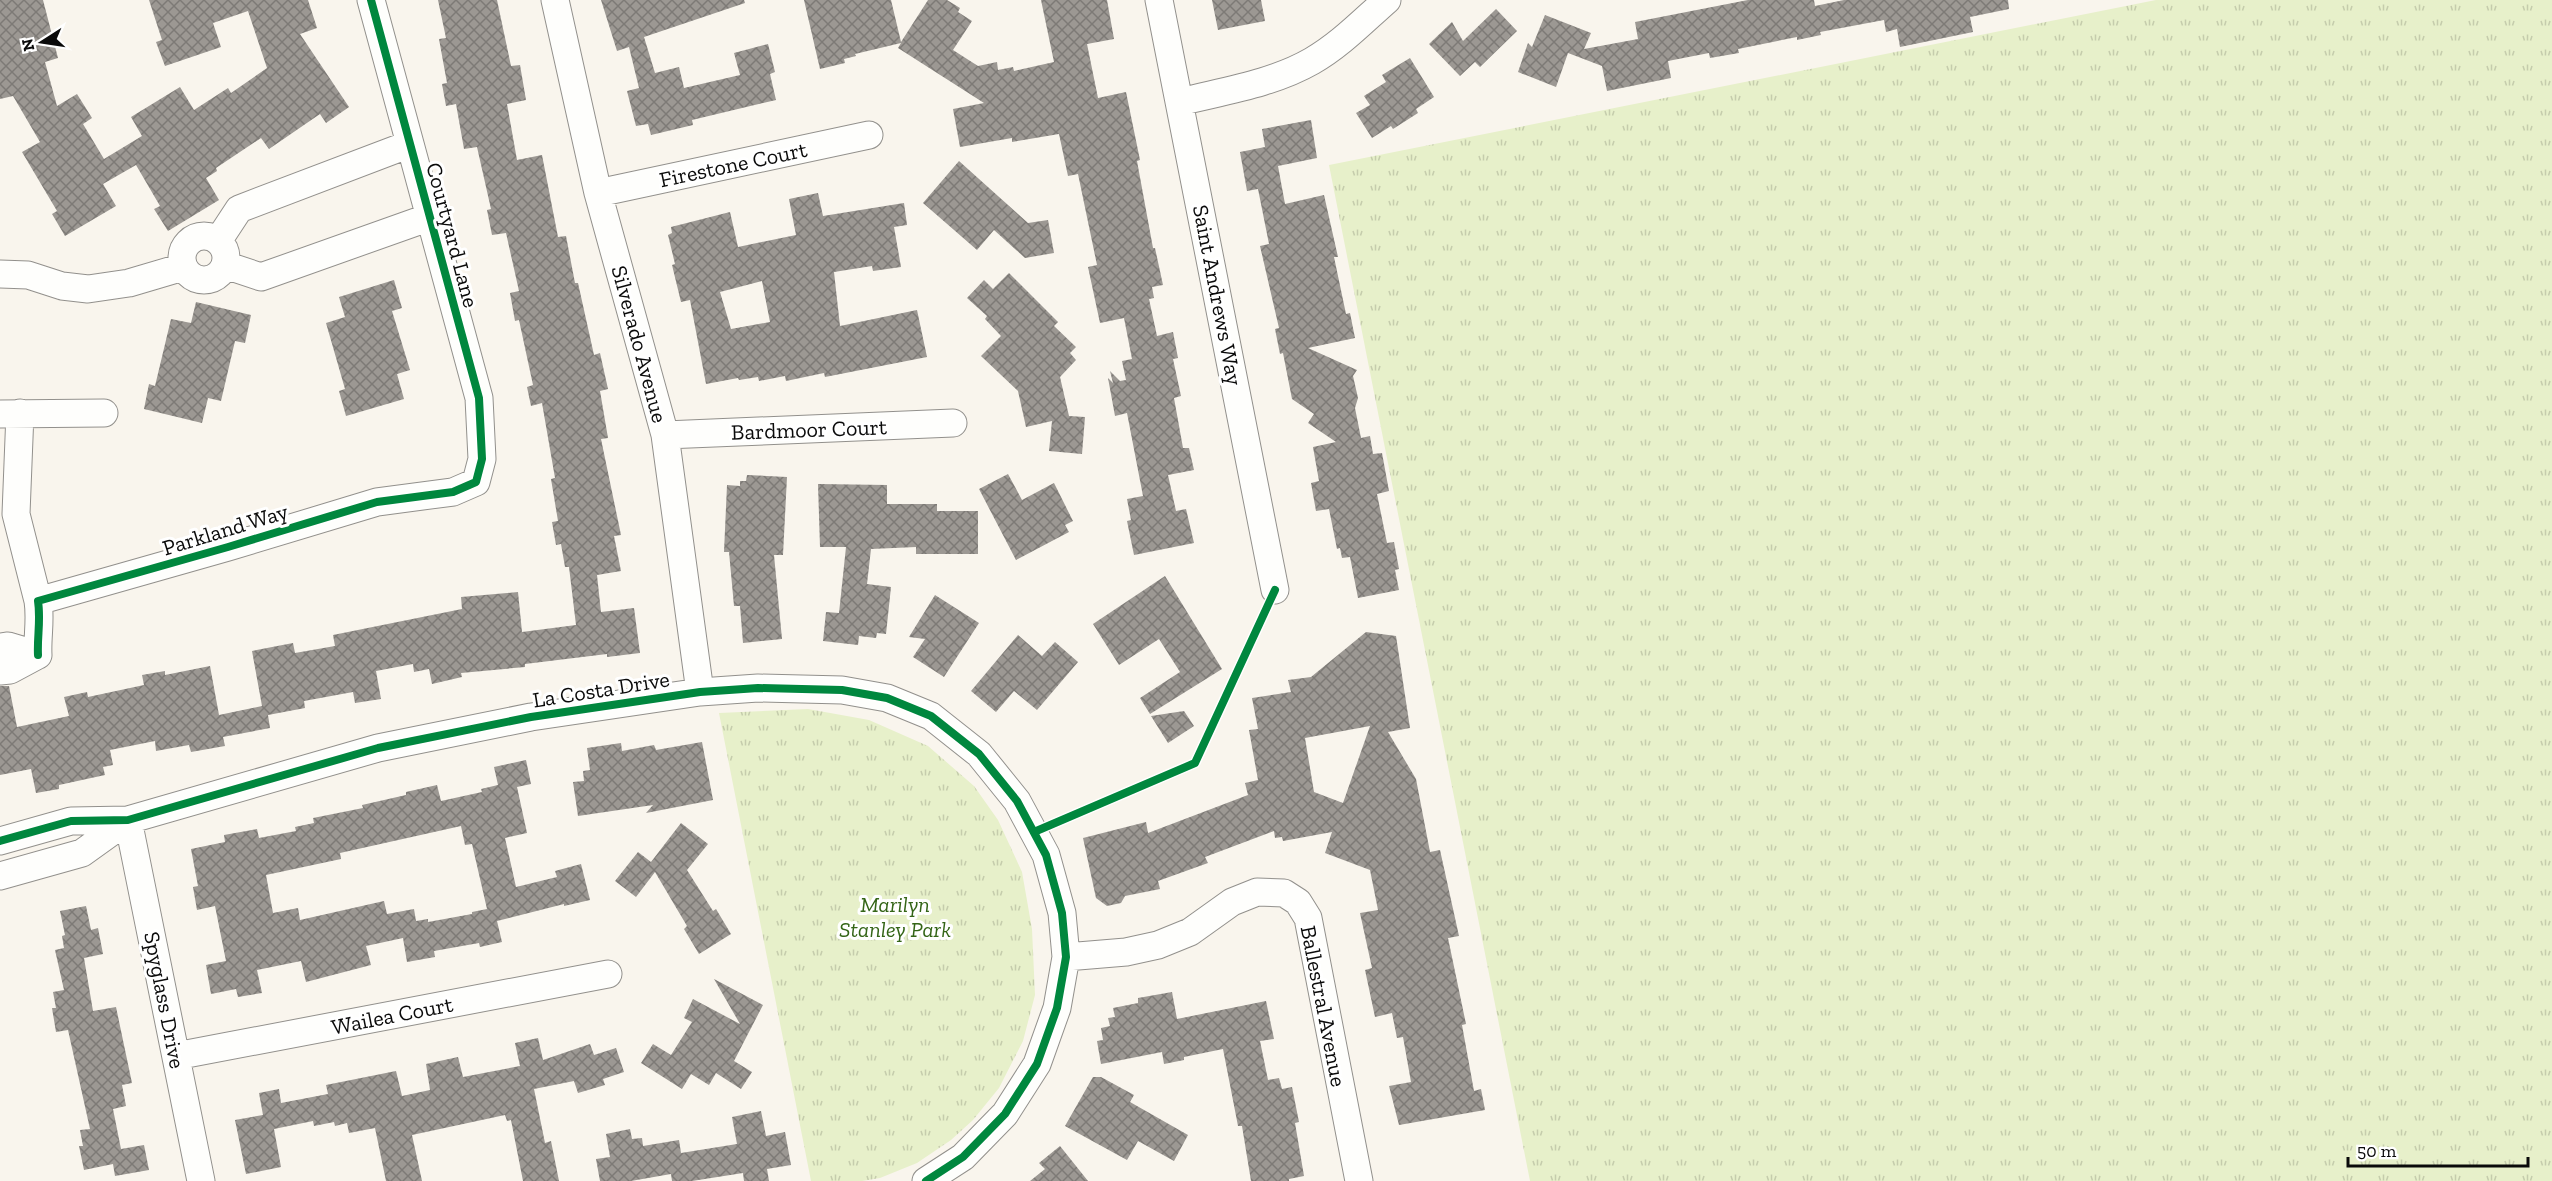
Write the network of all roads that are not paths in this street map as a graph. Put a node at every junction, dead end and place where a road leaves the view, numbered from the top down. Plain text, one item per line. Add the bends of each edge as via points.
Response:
1 (371, 0) edge
2 (555, 0) edge
3 (1160, 0) edge
4 (1387, 0) edge
5 (1180, 102) junction
6 (868, 135) dead end
7 (410, 144) junction
8 (598, 192) junction
9 (430, 217) junction
10 (222, 253) junction
11 (183, 267) junction
12 (0, 274) edge
13 (104, 413) dead end
14 (10, 414) edge
15 (953, 423) dead end
16 (665, 435) junction
17 (476, 482) joint
18 (1275, 591) dead end
19 (38, 602) junction
20 (0, 647) edge
21 (39, 655) junction
22 (0, 671) edge
23 (700, 692) junction
24 (128, 820) junction
25 (0, 841) edge
26 (0, 876) edge
27 (1066, 957) junction
28 (608, 974) dead end
29 (176, 1056) junction
30 (201, 1181) edge
31 (926, 1181) edge
32 (1359, 1181) edge

1 - 7 street, Courtyard Lane
2 - 8 street, Silverado Avenue
3 - 5 street, Saint Andrews Way
4 - 5 street via 1311,62 1270,79
5 - 18 street, Saint Andrews Way
6 - 8 street, Firestone Court
7 - 9 street, Courtyard Lane
7 - 10 street via 239,209
8 - 16 street, Silverado Avenue
9 - 10 street via 261,277
9 - 17 street, Courtyard Lane via 479,398 482,459
10 - 11 street via 221,274 207,281 190,276
10 - 11 street via 210,237 202,236 187,243
11 - 12 street via 129,283 88,289 28,275
13 - 14 street
14 - 19 street via 16,514
15 - 16 street, Bardmoor Court
16 - 23 street, Silverado Avenue
17 - 19 street, Parkland Way via 453,492 376,502
19 - 21 street
20 - 21 street
21 - 22 street
23 - 24 street, La Costa Drive via 531,717 378,748
23 - 27 street, La Costa Drive via 758,688 842,690 886,698 931,716 979,754 1017,801 1046,855 1062,913
24 - 25 street, La Costa Drive via 71,821
24 - 26 street, La Costa Drive via 82,853
24 - 29 street, Spyglass Drive
27 - 31 street, La Costa Drive via 1057,1008 1037,1064 1005,1114 963,1157
27 - 32 street, Ballestral Avenue via 1158,945 1190,932 1232,902 1257,892 1284,893 1298,902 1308,918
28 - 29 street, Wailea Court
29 - 30 street, Spyglass Drive

